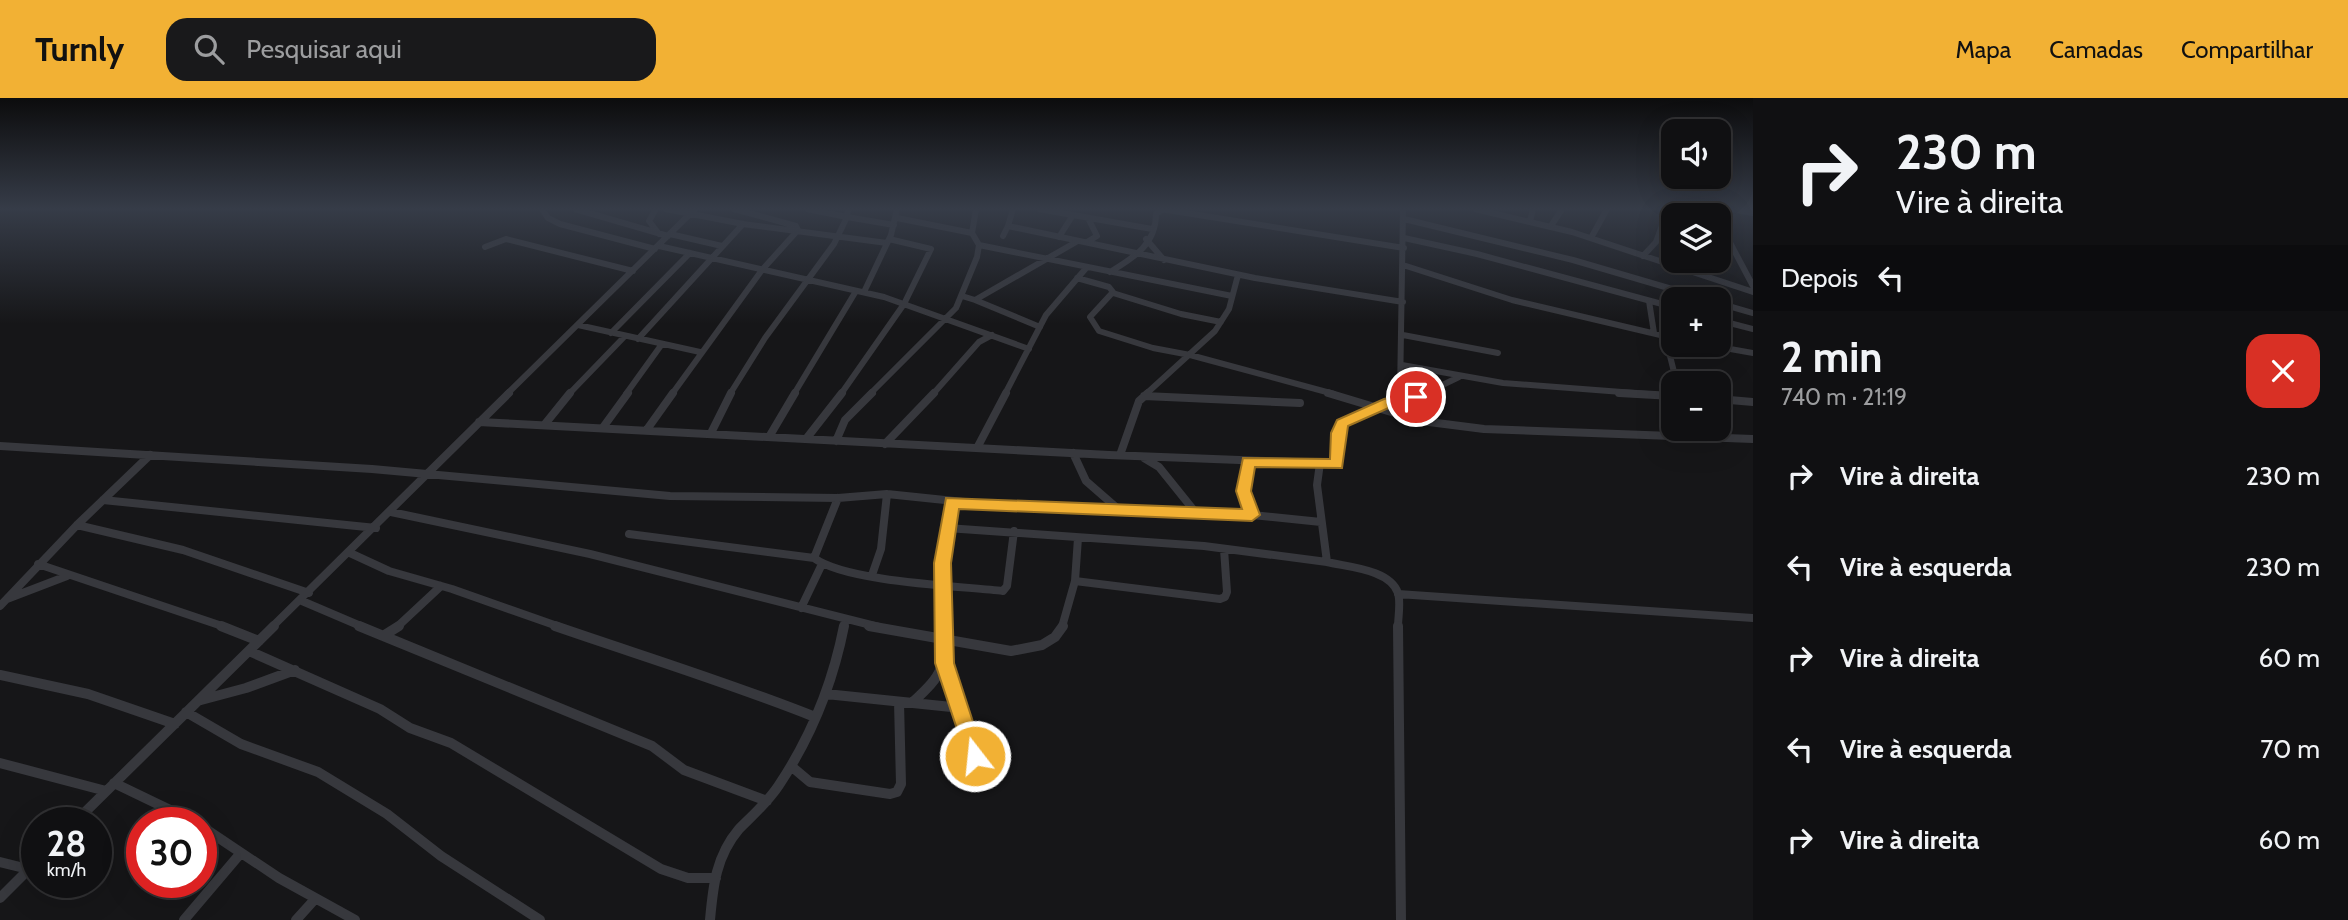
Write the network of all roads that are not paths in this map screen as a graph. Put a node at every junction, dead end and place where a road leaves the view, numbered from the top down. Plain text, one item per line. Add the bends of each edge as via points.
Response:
1 (539, 247) edge
2 (657, 247) edge
3 (659, 247) edge
4 (721, 247) edge
5 (782, 247) edge
6 (830, 247) edge
7 (884, 247) edge
8 (922, 247) edge
9 (979, 247) edge
10 (991, 247) edge
11 (1066, 247) edge
12 (1107, 247) edge
13 (1143, 247) edge
14 (1153, 247) edge
15 (1400, 247) edge
16 (1447, 247) edge
17 (1521, 247) edge
18 (1618, 247) edge
19 (1651, 247) edge
20 (1733, 247) edge
21 (1404, 248) joint
22 (690, 253) junction
23 (1140, 254) junction
24 (1643, 256) junction
25 (710, 257) junction
26 (1047, 258) junction
27 (1164, 260) junction
28 (1661, 263) edge
29 (1404, 265) junction
30 (1087, 267) junction
31 (762, 270) junction
32 (633, 271) junction
33 (1110, 272) junction
34 (1691, 273) edge
35 (1238, 275) junction
36 (1077, 278) junction
37 (805, 281) junction
38 (1753, 286) edge
39 (1665, 287) edge
40 (860, 291) junction
41 (1753, 292) edge
42 (1113, 293) junction
43 (962, 296) junction
44 (1232, 296) junction
45 (975, 300) junction
46 (1648, 300) junction
47 (1403, 302) junction
48 (904, 304) junction
49 (1661, 304) edge
50 (1731, 307) edge
51 (1753, 313) edge
52 (948, 318) junction
53 (1221, 322) junction
54 (1731, 323) edge
55 (578, 325) junction
56 (1041, 327) junction
57 (1753, 329) edge
58 (611, 333) junction
59 (1654, 333) junction
60 (992, 335) junction
61 (1403, 335) junction
62 (1661, 335) edge
63 (625, 336) junction
64 (638, 339) junction
65 (662, 344) junction
66 (1029, 349) junction
67 (1731, 350) edge
68 (701, 352) junction
69 (1498, 354) dead end
70 (1753, 354) edge
71 (1190, 355) junction
72 (1402, 365) junction
73 (1459, 377) junction
74 (1661, 395) edge
75 (1144, 396) junction
76 (1400, 399) junction
77 (1731, 400) edge
78 (1753, 402) edge
79 (1300, 403) dead end
80 (1377, 408) junction
81 (479, 422) junction
82 (545, 424) junction
83 (604, 426) junction
84 (648, 428) junction
85 (711, 433) junction
86 (769, 437) junction
87 (806, 439) junction
88 (1753, 439) edge
89 (836, 441) junction
90 (884, 444) junction
91 (0, 446) edge
92 (977, 448) junction
93 (1073, 453) junction
94 (150, 455) junction
95 (1120, 455) junction
96 (1140, 456) junction
97 (1248, 461) junction
98 (1320, 463) junction
99 (428, 474) junction
100 (887, 494) junction
101 (838, 498) junction
102 (103, 500) junction
103 (951, 502) junction
104 (1117, 508) junction
105 (391, 512) junction
106 (1196, 513) junction
107 (1252, 515) junction
108 (1321, 522) junction
109 (77, 525) junction
110 (376, 528) junction
111 (947, 528) junction
112 (1014, 531) junction
113 (629, 534) dead end
114 (1078, 538) junction
115 (1224, 549) junction
116 (350, 553) junction
117 (818, 561) junction
118 (1327, 562) junction
119 (38, 564) junction
120 (872, 575) junction
121 (67, 576) junction
122 (1075, 581) junction
123 (942, 583) junction
124 (441, 586) junction
125 (1398, 594) junction
126 (306, 597) junction
127 (2, 603) edge
128 (801, 608) junction
129 (1753, 618) edge
130 (845, 620) junction
131 (383, 636) junction
132 (944, 637) junction
133 (259, 641) junction
134 (249, 651) junction
135 (944, 663) junction
136 (295, 670) junction
137 (0, 675) edge
138 (826, 694) junction
139 (198, 701) junction
140 (899, 702) junction
141 (913, 702) junction
142 (961, 708) junction
143 (186, 712) junction
144 (815, 717) junction
145 (175, 724) junction
146 (0, 763) edge
147 (791, 766) junction
148 (981, 780) dead end
149 (114, 783) junction
150 (106, 791) junction
151 (767, 801) junction
152 (90, 807) edge
153 (168, 807) edge
154 (217, 837) edge
155 (240, 854) junction
156 (0, 862) edge
157 (21, 864) edge
158 (21, 877) edge
159 (716, 878) junction
160 (0, 898) edge
161 (315, 899) junction
162 (184, 920) edge
163 (296, 920) edge
164 (355, 920) edge
165 (540, 920) edge
166 (710, 920) edge
167 (1401, 920) edge

1 - 32 street
2 - 32 street
3 - 22 street
4 - 25 street
5 - 31 street
6 - 37 street
7 - 40 street
8 - 48 street via 931,249
9 - 43 street
10 - 26 street
11 - 26 street
12 - 23 street
13 - 23 street
14 - 27 street
15 - 21 street
16 - 46 street
17 - 39 street
18 - 24 street
19 - 24 street
20 - 38 street
21 - 29 street
22 - 25 street
22 - 58 street
23 - 27 street
23 - 33 street
24 - 28 street
25 - 31 street
25 - 64 street
26 - 30 street
26 - 45 street
27 - 35 street
29 - 47 street
29 - 59 street via 1526,303
30 - 33 street
30 - 36 street
31 - 37 street
31 - 68 street
32 - 55 street
33 - 44 street
34 - 41 street
35 - 44 street
35 - 47 street
36 - 42 street via 1109,287
36 - 56 street via 1053,304
37 - 40 street
37 - 85 street via 731,393
40 - 48 street
40 - 86 street
42 - 53 street
42 - 71 street via 1090,317 1095,328
43 - 45 street
43 - 52 street
44 - 53 street
45 - 56 street
46 - 49 street
46 - 59 street
47 - 61 street
48 - 52 street
48 - 87 street
50 - 51 street
52 - 60 street
52 - 89 street via 845,420
53 - 71 street
54 - 57 street
55 - 58 street
55 - 81 street
56 - 66 street
58 - 63 street
59 - 62 street
60 - 66 street
60 - 90 street via 979,342
61 - 69 street
61 - 72 street
63 - 64 street
63 - 82 street
64 - 65 street
65 - 68 street
65 - 83 street
66 - 92 street
67 - 70 street
68 - 84 street
71 - 75 street
71 - 80 street
72 - 73 street
72 - 76 street
73 - 74 street
73 - 76 street via 1423,395
75 - 79 street
75 - 95 street
76 - 80 street
77 - 78 street
80 - 88 street via 1421,421 1485,429
80 - 98 street via 1342,423 1337,464
81 - 82 street
81 - 99 street
82 - 83 street
83 - 84 street
84 - 85 street
85 - 86 street
86 - 87 street
87 - 89 street
89 - 90 street
90 - 92 street
91 - 94 street
92 - 93 street
93 - 95 street
93 - 104 street via 1086,481
94 - 99 street
94 - 102 street
95 - 96 street
96 - 97 street
96 - 106 street via 1159,467
97 - 98 street
97 - 107 street via 1244,491
98 - 108 street
99 - 101 street via 670,496
99 - 105 street
100 - 101 street
100 - 103 street
100 - 120 street via 881,549
101 - 117 street
102 - 109 street
102 - 110 street
103 - 104 street
103 - 111 street
104 - 106 street
105 - 110 street
105 - 128 street via 590,554
106 - 107 street
107 - 108 street
108 - 118 street
109 - 119 street
109 - 126 street via 183,551
110 - 116 street
111 - 112 street
111 - 123 street
112 - 114 street
112 - 123 street via 1003,591
113 - 117 street via 791,553
114 - 115 street
114 - 122 street
115 - 118 street
115 - 122 street via 1227,592 1220,599
116 - 124 street via 389,571
116 - 126 street
117 - 120 street
117 - 128 street
118 - 125 street via 1381,576 1393,582
119 - 121 street
119 - 127 street
120 - 123 street
121 - 127 street
121 - 133 street
122 - 132 street via 1062,628 1042,645 1011,651
123 - 132 street
124 - 131 street via 402,625
124 - 144 street
125 - 129 street
125 - 167 street
126 - 131 street
126 - 133 street
128 - 130 street
130 - 132 street
130 - 138 street
131 - 151 street via 652,746 684,770
132 - 135 street
133 - 134 street
134 - 136 street
134 - 139 street
135 - 141 street via 937,680
135 - 142 street
136 - 139 street
136 - 159 street via 410,728 451,743 661,869 688,878
137 - 145 street via 88,694
138 - 140 street
138 - 144 street
139 - 143 street
140 - 141 street
140 - 147 street via 901,784 897,792 810,782
141 - 142 street
142 - 148 street
143 - 145 street
143 - 165 street via 241,744 296,762 349,790
144 - 147 street
145 - 149 street
146 - 150 street
147 - 151 street
149 - 150 street
149 - 153 street
150 - 152 street
151 - 159 street via 729,844
154 - 155 street
155 - 161 street
155 - 162 street
156 - 157 street
158 - 160 street
159 - 166 street
161 - 163 street
161 - 164 street

